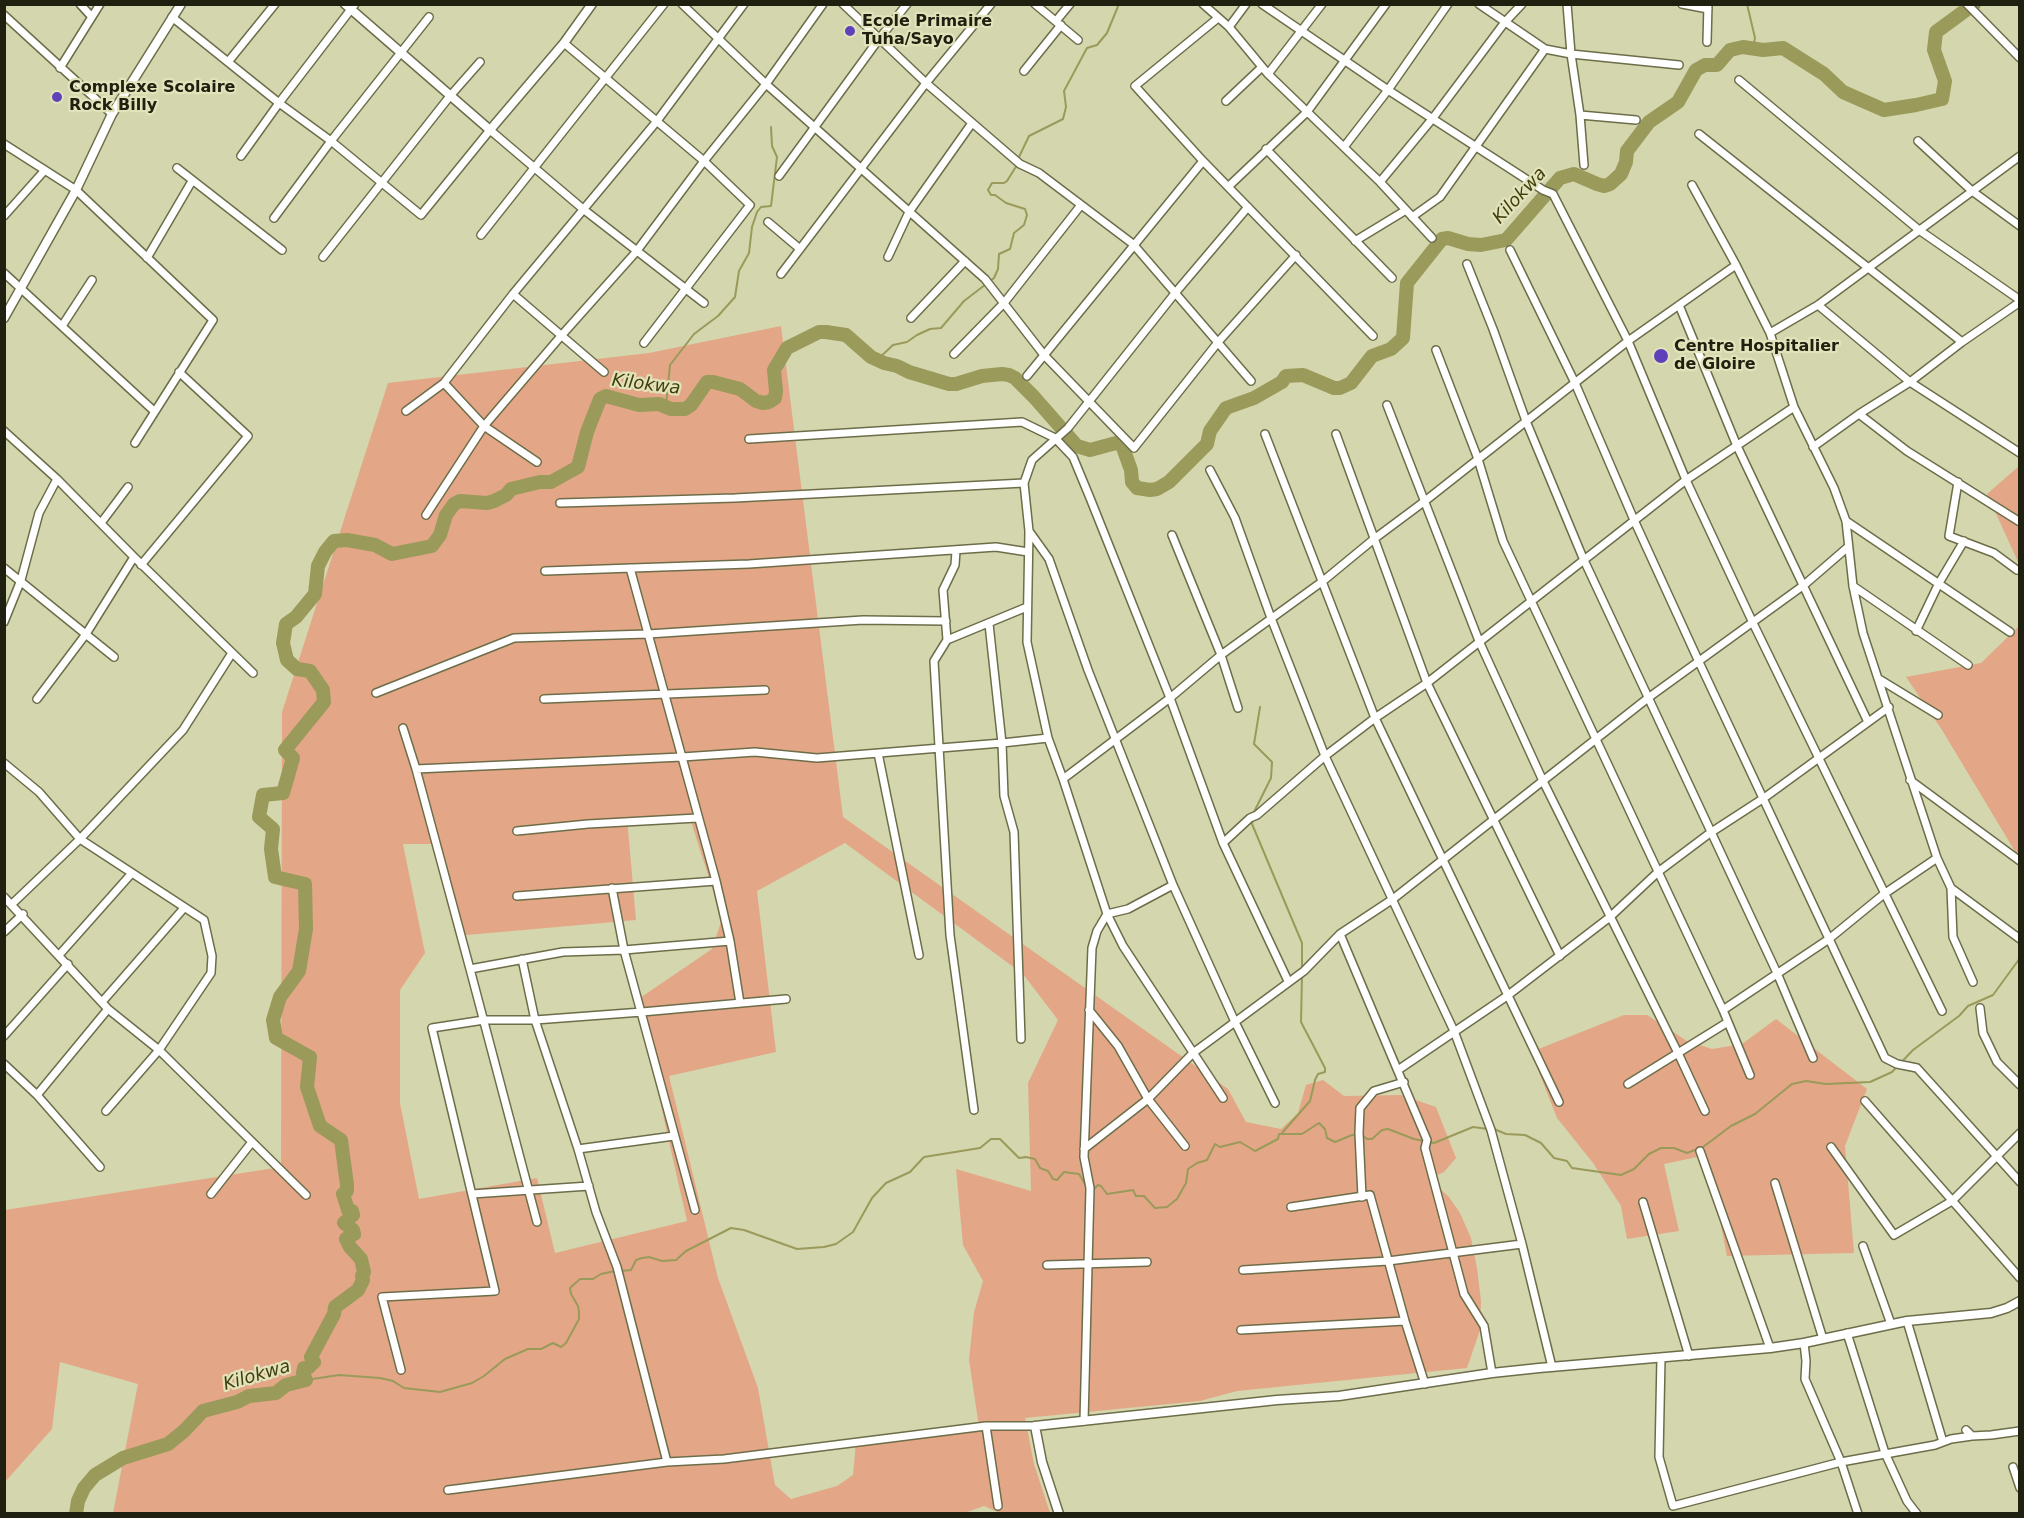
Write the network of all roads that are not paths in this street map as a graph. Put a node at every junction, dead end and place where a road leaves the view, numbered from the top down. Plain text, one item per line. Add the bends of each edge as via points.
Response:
1 (80, 4) edge
2 (100, 4) edge
3 (275, 4) edge
4 (592, 4) edge
5 (664, 4) edge
6 (682, 4) edge
7 (744, 4) edge
8 (824, 4) edge
9 (843, 4) edge
10 (907, 4) edge
11 (991, 4) edge
12 (1035, 4) edge
13 (1070, 4) edge
14 (1203, 4) edge
15 (1246, 4) edge
16 (1262, 4) edge
17 (1322, 4) edge
18 (1386, 4) edge
19 (1448, 4) edge
20 (1479, 4) edge
21 (1522, 4) edge
22 (1567, 4) edge
23 (1682, 4) edge
24 (1967, 4) edge
25 (180, 5) edge
26 (350, 6) edge
27 (1708, 7) edge
28 (4, 15) edge
29 (91, 16) junction
30 (172, 17) junction
31 (429, 17) dead end
32 (1218, 18) junction
33 (1505, 22) junction
34 (1058, 23) junction
35 (1229, 27) junction
36 (1302, 32) junction
37 (719, 39) junction
38 (879, 39) junction
39 (1078, 40) dead end
40 (1707, 42) dead end
41 (564, 43) junction
42 (1545, 49) junction
43 (399, 53) junction
44 (1571, 54) junction
45 (2019, 58) edge
46 (1345, 61) junction
47 (228, 62) junction
48 (480, 62) dead end
49 (1679, 65) dead end
50 (1262, 67) junction
51 (60, 68) junction
52 (1024, 70) dead end
53 (1268, 74) junction
54 (605, 78) junction
55 (1739, 80) dead end
56 (926, 83) junction
57 (766, 84) junction
58 (1388, 90) junction
59 (450, 96) junction
60 (1226, 101) dead end
61 (279, 103) junction
62 (1307, 112) junction
63 (112, 114) junction
64 (1580, 114) junction
65 (1433, 118) junction
66 (1636, 120) dead end
67 (657, 121) junction
68 (972, 123) junction
69 (815, 128) junction
70 (490, 130) junction
71 (1699, 134) dead end
72 (331, 141) junction
73 (1918, 141) dead end
74 (4, 144) edge
75 (1476, 145) junction
76 (1344, 147) junction
77 (1266, 149) junction
78 (241, 156) dead end
79 (2019, 156) edge
80 (704, 161) junction
81 (1203, 162) junction
82 (1584, 165) dead end
83 (535, 167) junction
84 (177, 168) dead end
85 (862, 169) junction
86 (45, 170) junction
87 (779, 176) dead end
88 (192, 181) junction
89 (1380, 182) junction
90 (381, 183) junction
91 (1692, 185) dead end
92 (1229, 186) junction
93 (76, 190) junction
94 (1971, 191) junction
95 (1081, 205) junction
96 (1248, 207) junction
97 (583, 209) junction
98 (1406, 210) junction
99 (909, 212) junction
100 (4, 216) edge
101 (1412, 217) junction
102 (274, 218) dead end
103 (768, 222) dead end
104 (2019, 226) edge
105 (1918, 230) junction
106 (481, 235) dead end
107 (1432, 238) dead end
108 (1355, 241) junction
109 (1134, 244) junction
110 (800, 249) junction
111 (282, 250) dead end
112 (1510, 250) dead end
113 (636, 252) junction
114 (1296, 255) junction
115 (323, 257) dead end
116 (888, 257) dead end
117 (147, 258) junction
118 (965, 261) junction
119 (1467, 264) dead end
120 (1736, 265) junction
121 (1867, 268) junction
122 (4, 273) edge
123 (781, 274) dead end
124 (1392, 278) dead end
125 (92, 280) dead end
126 (20, 288) junction
127 (685, 289) junction
128 (1176, 292) junction
129 (513, 294) junction
130 (2019, 301) edge
131 (704, 303) dead end
132 (1004, 303) junction
133 (1679, 305) junction
134 (1818, 305) junction
135 (4, 318) edge
136 (911, 318) dead end
137 (62, 326) junction
138 (1770, 333) junction
139 (561, 336) junction
140 (1373, 336) dead end
141 (1219, 341) junction
142 (1628, 341) junction
143 (1962, 342) junction
144 (644, 343) dead end
145 (1436, 350) dead end
146 (954, 354) dead end
147 (1044, 355) junction
148 (179, 372) junction
149 (604, 372) dead end
150 (1027, 376) dead end
151 (1251, 381) dead end
152 (1910, 382) junction
153 (444, 383) junction
154 (1575, 383) junction
155 (1089, 402) junction
156 (1387, 405) dead end
157 (1794, 407) junction
158 (154, 411) junction
159 (406, 411) dead end
160 (1859, 414) junction
161 (1526, 421) junction
162 (484, 426) junction
163 (4, 431) edge
164 (1265, 434) dead end
165 (1336, 434) dead end
166 (1058, 436) junction
167 (749, 439) dead end
168 (135, 443) dead end
169 (1737, 446) junction
170 (1814, 447) junction
171 (2019, 453) edge
172 (1478, 459) junction
173 (537, 462) dead end
174 (1210, 470) dead end
175 (57, 479) junction
176 (1686, 480) junction
177 (1958, 482) junction
178 (1024, 483) junction
179 (128, 487) dead end
180 (1425, 501) junction
181 (560, 503) dead end
182 (426, 515) dead end
183 (1634, 520) junction
184 (1846, 521) junction
185 (2019, 522) edge
186 (101, 523) junction
187 (1029, 531) junction
188 (1172, 535) dead end
189 (1374, 539) junction
190 (1964, 541) junction
191 (1848, 547) junction
192 (956, 551) junction
193 (1028, 552) junction
194 (134, 557) junction
195 (1583, 558) junction
196 (141, 565) junction
197 (4, 568) edge
198 (630, 568) junction
199 (2017, 570) dead end
200 (545, 571) dead end
201 (21, 580) junction
202 (1323, 581) junction
203 (1939, 583) junction
204 (1804, 585) junction
205 (1853, 586) junction
206 (1529, 601) junction
207 (1027, 607) junction
208 (1271, 618) junction
209 (945, 621) junction
210 (4, 622) edge
211 (1753, 623) junction
212 (989, 624) junction
213 (1916, 631) junction
214 (2010, 632) dead end
215 (86, 634) junction
216 (648, 634) junction
217 (947, 640) junction
218 (1479, 641) junction
219 (232, 652) junction
220 (1221, 655) junction
221 (114, 657) dead end
222 (1699, 662) junction
223 (1968, 665) dead end
224 (253, 673) dead end
225 (1879, 678) junction
226 (1427, 683) junction
227 (765, 690) dead end
228 (376, 693) dead end
229 (664, 693) junction
230 (1170, 698) junction
231 (37, 699) dead end
232 (544, 699) dead end
233 (1648, 699) junction
234 (1889, 707) junction
235 (1238, 708) dead end
236 (1938, 715) dead end
237 (1375, 718) junction
238 (1868, 722) junction
239 (403, 728) dead end
240 (1048, 738) junction
241 (1115, 739) junction
242 (1594, 740) junction
243 (1002, 743) junction
244 (938, 749) junction
245 (878, 753) junction
246 (1325, 756) junction
247 (682, 757) junction
248 (1819, 759) junction
249 (4, 763) edge
250 (416, 769) junction
251 (1063, 779) junction
252 (1911, 780) junction
253 (1543, 781) junction
254 (1764, 798) junction
255 (697, 818) junction
256 (1494, 819) junction
257 (517, 831) dead end
258 (1710, 833) junction
259 (80, 839) junction
260 (1223, 843) junction
261 (1937, 858) junction
262 (1442, 860) junction
263 (2019, 861) edge
264 (1658, 872) junction
265 (132, 873) junction
266 (716, 880) junction
267 (1173, 885) junction
268 (612, 888) junction
269 (1951, 888) junction
270 (1884, 894) junction
271 (516, 896) dead end
272 (4, 897) edge
273 (1393, 899) junction
274 (12, 904) junction
275 (184, 908) junction
276 (23, 914) junction
277 (1107, 914) junction
278 (1610, 917) junction
279 (4, 932) edge
280 (1341, 934) junction
281 (1829, 939) junction
282 (2019, 939) edge
283 (730, 941) junction
284 (624, 950) junction
285 (60, 954) junction
286 (919, 955) dead end
287 (1560, 957) junction
288 (522, 960) junction
289 (68, 964) junction
290 (470, 969) junction
291 (1777, 973) junction
292 (1288, 981) junction
293 (1974, 982) dead end
294 (1508, 996) junction
295 (786, 999) dead end
296 (102, 1002) junction
297 (740, 1003) junction
298 (1980, 1008) dead end
299 (108, 1009) junction
300 (1089, 1010) junction
301 (1723, 1010) junction
302 (1942, 1011) dead end
303 (642, 1012) junction
304 (484, 1020) junction
305 (535, 1020) junction
306 (1235, 1022) junction
307 (1728, 1022) junction
308 (1454, 1031) junction
309 (4, 1036) edge
310 (1021, 1039) dead end
311 (159, 1050) junction
312 (1193, 1053) junction
313 (1678, 1053) junction
314 (1813, 1058) dead end
315 (4, 1064) edge
316 (1398, 1070) junction
317 (1750, 1076) dead end
318 (1404, 1082) junction
319 (1628, 1084) dead end
320 (2019, 1085) edge
321 (37, 1095) junction
322 (1223, 1098) dead end
323 (1148, 1099) junction
324 (1865, 1101) dead end
325 (1275, 1102) dead end
326 (1559, 1102) dead end
327 (974, 1110) dead end
328 (1705, 1111) dead end
329 (106, 1112) dead end
330 (2019, 1133) edge
331 (674, 1136) junction
332 (252, 1142) junction
333 (1185, 1146) dead end
334 (1831, 1147) dead end
335 (578, 1149) junction
336 (1084, 1149) junction
337 (1700, 1151) dead end
338 (1996, 1156) junction
339 (100, 1167) dead end
340 (2019, 1182) edge
341 (1775, 1183) dead end
342 (589, 1186) junction
343 (528, 1190) junction
344 (211, 1194) dead end
345 (472, 1194) junction
346 (306, 1195) dead end
347 (1362, 1197) junction
348 (1952, 1201) junction
349 (1643, 1202) dead end
350 (1291, 1207) dead end
351 (695, 1210) dead end
352 (537, 1222) dead end
353 (1522, 1244) junction
354 (1863, 1246) dead end
355 (1453, 1251) junction
356 (1388, 1261) junction
357 (1146, 1262) dead end
358 (1088, 1263) junction
359 (1047, 1265) dead end
360 (1243, 1270) dead end
361 (2019, 1278) edge
362 (2019, 1300) edge
363 (1405, 1321) junction
364 (1907, 1321) junction
365 (1891, 1324) junction
366 (1241, 1330) dead end
367 (1847, 1333) junction
368 (1823, 1339) junction
369 (1804, 1343) junction
370 (1770, 1348) junction
371 (1689, 1356) junction
372 (1661, 1358) junction
373 (1552, 1367) junction
374 (401, 1370) dead end
375 (1492, 1373) junction
376 (1425, 1384) junction
377 (1084, 1421) junction
378 (986, 1426) junction
379 (1035, 1426) junction
380 (1966, 1430) dead end
381 (2019, 1431) edge
382 (1972, 1436) junction
383 (1943, 1442) junction
384 (1885, 1453) junction
385 (668, 1462) junction
386 (1841, 1462) junction
387 (2013, 1467) dead end
388 (2019, 1488) edge
389 (448, 1490) dead end
390 (998, 1506) dead end
391 (1059, 1514) edge
392 (1858, 1514) edge
393 (1917, 1514) edge

1 - 29 street
2 - 29 street
3 - 47 street
4 - 41 street
5 - 54 street
6 - 37 street
7 - 37 street
8 - 57 street
9 - 38 street
10 - 38 street
11 - 56 street
12 - 34 street
13 - 34 street
14 - 32 street
15 - 35 street
16 - 36 street
17 - 36 street
18 - 46 street
19 - 58 street
20 - 33 street
21 - 33 street
22 - 44 street
23 - 27 street
24 - 45 street
25 - 30 street
26 - 43 street
26 - 61 street
27 - 40 street
28 - 51 street
29 - 51 street
30 - 47 street
30 - 63 street
31 - 43 street
32 - 35 street
32 - 81 street via 1135,86
33 - 42 street
33 - 65 street
34 - 39 street
34 - 52 street
35 - 50 street
36 - 46 street
36 - 53 street
37 - 57 street
37 - 67 street
38 - 56 street
38 - 69 street
41 - 54 street
41 - 70 street
42 - 44 street
42 - 75 street
43 - 59 street
43 - 72 street
44 - 49 street
44 - 64 street
46 - 58 street
46 - 62 street
47 - 61 street
48 - 59 street
50 - 53 street
50 - 60 street
51 - 63 street
53 - 62 street
54 - 67 street
54 - 83 street
55 - 105 street
56 - 68 street
56 - 85 street
57 - 69 street
57 - 80 street
58 - 65 street
58 - 76 street
59 - 70 street
59 - 90 street
61 - 72 street
61 - 78 street
62 - 76 street
62 - 77 street
63 - 93 street
64 - 66 street
64 - 82 street
65 - 75 street
65 - 89 street
67 - 80 street
67 - 97 street
68 - 95 street via 1017,162 1039,173
68 - 99 street
69 - 85 street
69 - 87 street
70 - 83 street
70 - 90 street via 421,215
71 - 121 street
72 - 90 street
72 - 102 street
73 - 94 street
74 - 86 street
75 - 101 street via 1440,197
75 - 142 street via 1553,194
76 - 89 street
77 - 92 street
77 - 108 street
79 - 94 street
80 - 113 street
80 - 127 street via 750,205
81 - 92 street
81 - 109 street
83 - 97 street
83 - 106 street
84 - 88 street
85 - 99 street
85 - 110 street
86 - 93 street
86 - 100 street
88 - 111 street
88 - 117 street
89 - 98 street
90 - 115 street
91 - 120 street
92 - 96 street
93 - 117 street
93 - 126 street
94 - 104 street
94 - 105 street
95 - 109 street
95 - 132 street
96 - 114 street
96 - 128 street
97 - 113 street
97 - 129 street
98 - 101 street
98 - 108 street
99 - 116 street
99 - 118 street
101 - 107 street
103 - 110 street
105 - 121 street
105 - 130 street
108 - 124 street
109 - 128 street
109 - 147 street
110 - 123 street
112 - 154 street
113 - 127 street
113 - 139 street
114 - 140 street
114 - 141 street
117 - 148 street via 213,320
118 - 132 street
118 - 136 street
119 - 161 street
120 - 133 street
120 - 138 street
121 - 134 street
121 - 143 street
122 - 126 street
125 - 137 street
126 - 135 street
126 - 137 street
127 - 131 street
127 - 144 street
128 - 141 street
128 - 155 street
129 - 139 street
129 - 153 street
130 - 143 street
132 - 146 street
132 - 147 street
133 - 142 street
133 - 169 street
134 - 138 street
134 - 152 street
137 - 158 street
138 - 157 street
139 - 149 street
139 - 162 street
141 - 151 street
141 - 155 street via 1134,448
142 - 154 street
142 - 176 street
143 - 152 street
145 - 172 street
147 - 150 street
147 - 155 street
148 - 158 street
148 - 196 street via 248,436
152 - 160 street
152 - 171 street
153 - 159 street
153 - 162 street
154 - 161 street
154 - 183 street
155 - 166 street
156 - 180 street
157 - 169 street
157 - 170 street
158 - 168 street
160 - 170 street
160 - 177 street via 1907,451
161 - 172 street
161 - 195 street
162 - 173 street
162 - 182 street
163 - 175 street
164 - 202 street
165 - 189 street
166 - 167 street via 1022,422
166 - 178 street via 1032,460
166 - 230 street via 1073,457
169 - 176 street
169 - 204 street
170 - 184 street
172 - 180 street
172 - 206 street via 1503,541
174 - 208 street via 1235,518
175 - 186 street
175 - 201 street via 39,513
176 - 183 street
176 - 211 street
177 - 185 street
177 - 190 street via 1949,536
178 - 181 street
178 - 187 street
179 - 186 street
180 - 189 street
180 - 218 street
183 - 195 street
183 - 222 street
184 - 191 street
184 - 203 street
186 - 194 street
187 - 193 street
187 - 241 street via 1049,559
188 - 220 street
189 - 202 street
189 - 226 street
190 - 199 street via 1994,553
190 - 203 street
191 - 204 street
191 - 205 street
192 - 193 street via 996,547
192 - 198 street
192 - 209 street via 955,565 943,590
193 - 207 street
194 - 196 street
194 - 215 street
195 - 206 street
195 - 233 street
196 - 219 street
197 - 201 street
198 - 200 street
198 - 216 street
201 - 210 street
201 - 215 street
202 - 208 street
202 - 237 street
203 - 213 street
203 - 214 street
204 - 211 street
204 - 238 street
205 - 213 street
205 - 225 street via 1863,633
206 - 218 street
206 - 242 street
207 - 212 street
207 - 240 street via 1027,642
208 - 220 street
208 - 246 street
209 - 216 street via 862,620
209 - 217 street
211 - 222 street
211 - 248 street
212 - 217 street
212 - 243 street
213 - 223 street
215 - 221 street
215 - 231 street
216 - 228 street via 514,638
216 - 229 street
217 - 244 street via 934,661
218 - 226 street
218 - 253 street
219 - 224 street
219 - 259 street via 183,730
220 - 230 street
220 - 235 street
222 - 233 street
222 - 254 street
225 - 234 street
225 - 236 street
226 - 237 street
226 - 256 street
227 - 229 street
229 - 232 street
229 - 247 street
230 - 241 street
230 - 260 street
233 - 242 street
233 - 258 street
234 - 238 street
234 - 252 street
237 - 246 street
237 - 262 street
238 - 248 street
239 - 250 street
240 - 243 street
240 - 251 street
241 - 251 street
241 - 267 street
242 - 253 street
242 - 264 street
243 - 244 street
243 - 310 street via 1004,796 1014,832
244 - 245 street
244 - 327 street via 950,935
245 - 247 street via 817,758 755,752
245 - 286 street
246 - 260 street
246 - 273 street
247 - 250 street
247 - 255 street
248 - 254 street
248 - 270 street
249 - 259 street via 39,792
250 - 290 street
251 - 277 street
252 - 261 street
252 - 263 street
253 - 256 street
253 - 278 street
254 - 258 street
254 - 281 street
255 - 257 street
255 - 266 street
256 - 262 street
256 - 287 street
258 - 264 street
258 - 291 street
259 - 265 street
259 - 274 street
260 - 292 street
261 - 269 street
261 - 270 street
262 - 273 street
262 - 294 street
264 - 278 street
264 - 301 street
265 - 275 street
265 - 285 street
266 - 268 street
266 - 283 street
267 - 277 street via 1128,909
267 - 306 street
268 - 271 street
268 - 284 street
269 - 282 street
269 - 293 street via 1953,937
270 - 281 street
270 - 302 street
272 - 274 street
273 - 280 street
273 - 308 street
274 - 276 street
275 - 296 street
275 - 311 street via 204,920 212,956 211,973
276 - 279 street
276 - 285 street
277 - 300 street via 1096,930 1092,948
277 - 312 street via 1123,946
278 - 287 street
278 - 313 street
280 - 292 street
280 - 316 street
281 - 291 street
281 - 338 street via 1885,1058 1917,1068
283 - 284 street
283 - 297 street
284 - 288 street via 563,952
284 - 303 street
285 - 289 street
287 - 294 street
288 - 290 street
288 - 305 street
289 - 296 street
289 - 309 street
290 - 304 street
291 - 301 street
291 - 314 street
292 - 306 street
294 - 308 street
294 - 326 street
295 - 297 street
296 - 299 street
297 - 303 street
298 - 320 street via 1983,1033 1997,1062
299 - 311 street
299 - 321 street
300 - 323 street via 1118,1046
300 - 336 street
301 - 307 street
303 - 305 street
303 - 331 street
304 - 305 street
304 - 343 street
304 - 345 street via 432,1028
305 - 335 street
306 - 312 street
306 - 325 street
307 - 313 street
307 - 317 street
308 - 316 street
308 - 353 street via 1490,1128
311 - 329 street
311 - 332 street
312 - 322 street
312 - 323 street
313 - 319 street
313 - 328 street
315 - 321 street
316 - 318 street
318 - 347 street via 1374,1091 1360,1108
318 - 355 street via 1426,1144
321 - 339 street
323 - 333 street
323 - 336 street
324 - 348 street
330 - 338 street
331 - 335 street
331 - 351 street
332 - 344 street
332 - 346 street
334 - 348 street via 1894,1234
335 - 342 street
336 - 358 street via 1090,1190
337 - 370 street
338 - 340 street
338 - 348 street
341 - 368 street
342 - 343 street
342 - 385 street via 618,1270
343 - 345 street
343 - 352 street
345 - 374 street via 495,1291 382,1298
347 - 350 street
347 - 356 street via 1370,1195
348 - 361 street
349 - 371 street
353 - 355 street
353 - 373 street
354 - 365 street
355 - 356 street
355 - 375 street via 1464,1294 1484,1326
356 - 360 street
356 - 363 street
357 - 358 street
358 - 359 street
358 - 377 street
362 - 364 street via 1991,1313
363 - 366 street
363 - 376 street
364 - 365 street
364 - 383 street
365 - 367 street
367 - 368 street
367 - 384 street
368 - 369 street
369 - 370 street
369 - 386 street via 1805,1379
370 - 371 street
371 - 372 street
372 - 373 street
372 - 386 street via 1659,1457 1673,1506
373 - 375 street
375 - 376 street
376 - 377 street
377 - 379 street
378 - 379 street
378 - 385 street via 724,1459
378 - 390 street
379 - 391 street
380 - 382 street
381 - 382 street
382 - 383 street
383 - 384 street
384 - 386 street
384 - 393 street
385 - 389 street
386 - 392 street
387 - 388 street

